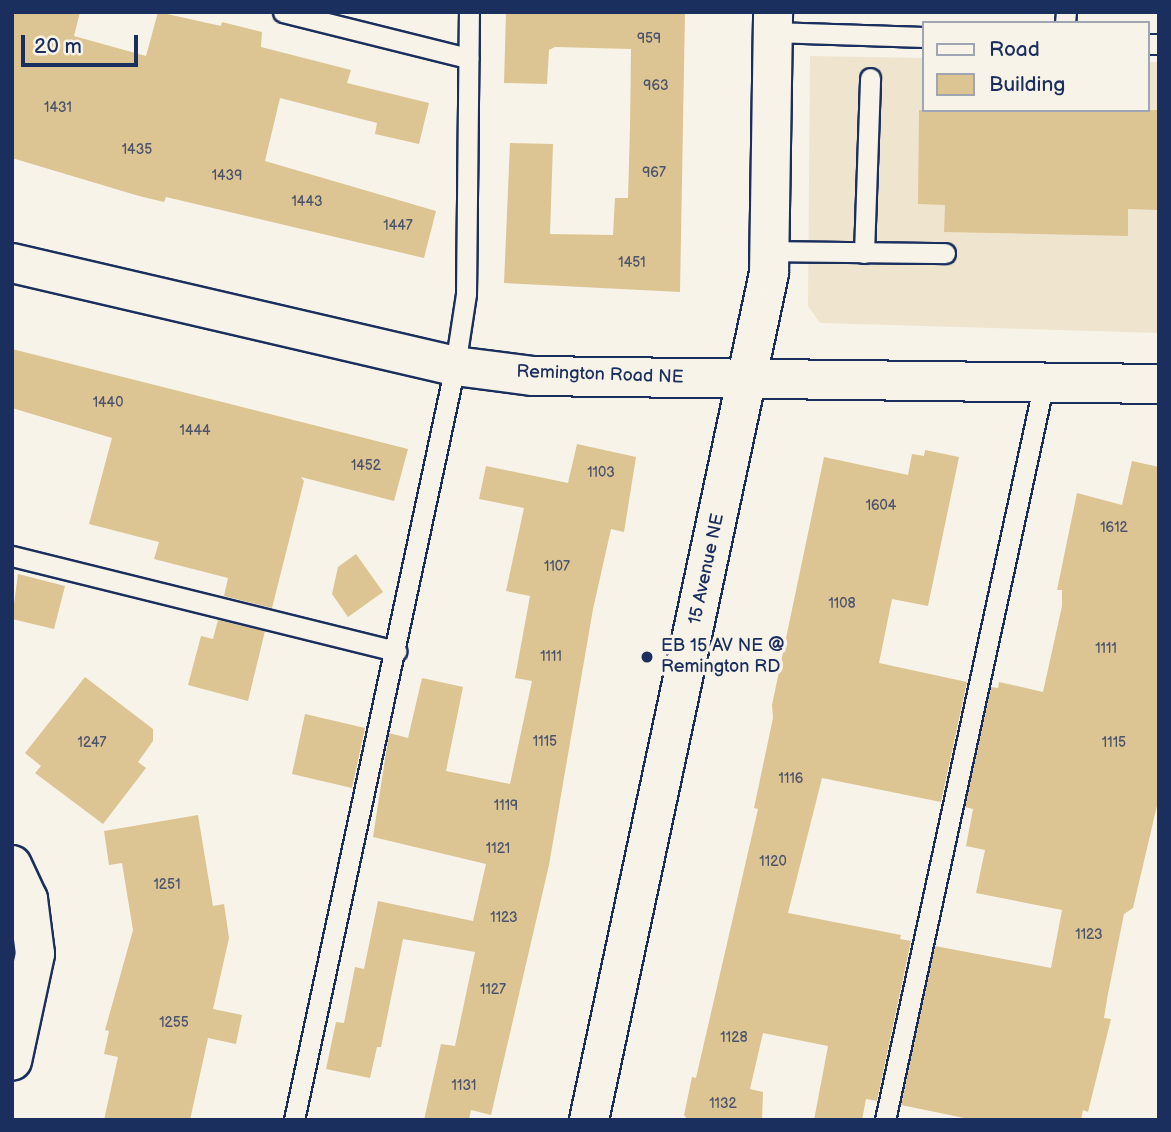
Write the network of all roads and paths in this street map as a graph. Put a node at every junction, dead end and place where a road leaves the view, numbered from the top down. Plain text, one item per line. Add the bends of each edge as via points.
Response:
1 (283, 12) edge
2 (469, 12) edge
3 (773, 22) edge
4 (922, 37) edge
5 (468, 58) junction
6 (870, 78) dead end
7 (770, 251) junction
8 (864, 253) junction
9 (945, 253) dead end
10 (12, 263) edge
11 (455, 366) junction
12 (748, 378) junction
13 (1044, 382) junction
14 (1159, 384) edge
15 (12, 556) edge
16 (396, 651) junction
17 (12, 865) edge
18 (12, 1060) edge
19 (294, 1120) edge
20 (589, 1120) edge
21 (885, 1120) edge

1 - 5 lane
2 - 5 lane
3 - 4 lane
3 - 7 street, 15 Avenue NE
5 - 11 lane via 466,294
6 - 8 lane
7 - 8 lane
7 - 12 street, 15 Avenue NE
8 - 9 lane
10 - 11 street, Remington Road NE
11 - 12 street, Remington Road NE via 533,376
11 - 16 lane
12 - 13 street, Remington Road NE
12 - 20 street, 15 Avenue NE
13 - 14 street, Remington Road NE
13 - 21 lane
15 - 16 lane
16 - 19 lane
17 - 18 street via 29,899 35,954

